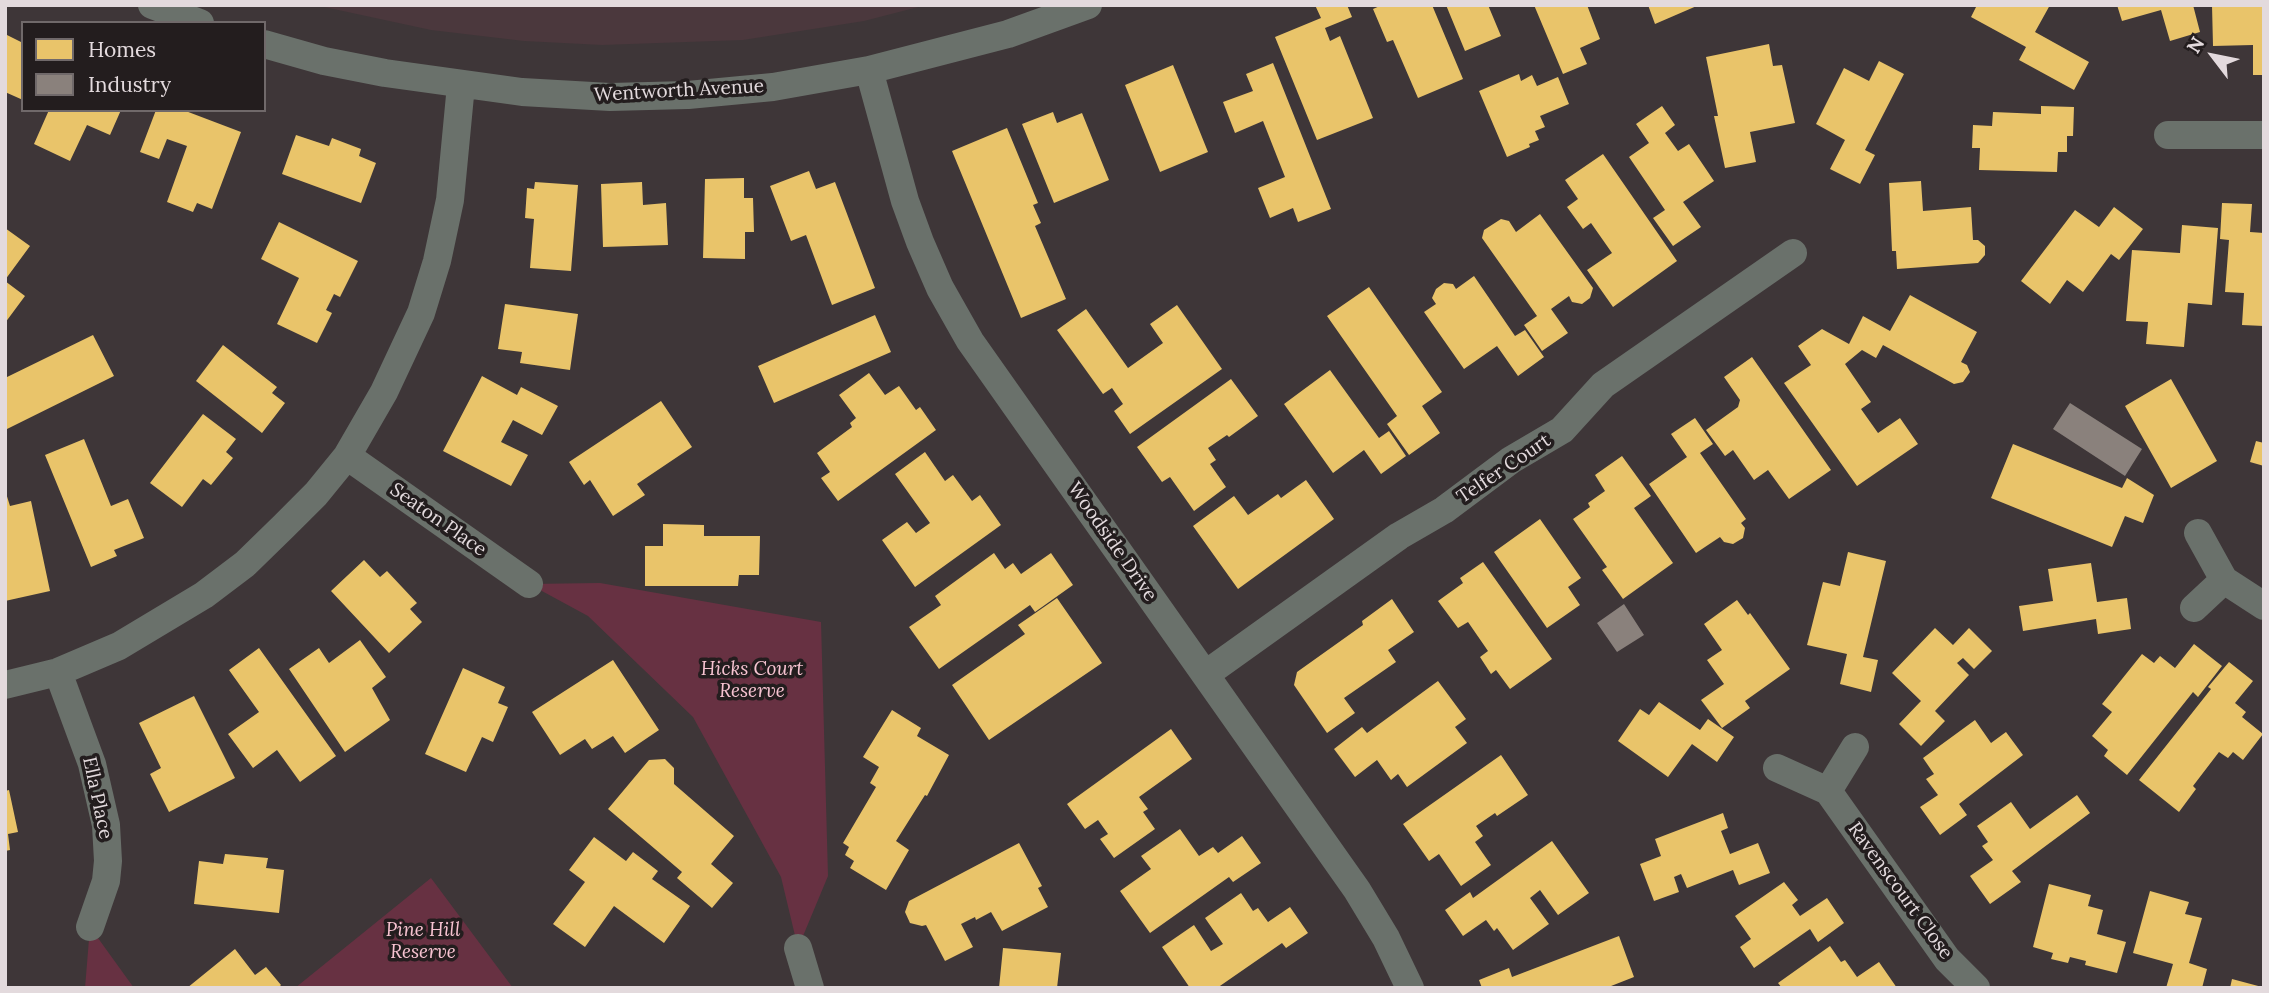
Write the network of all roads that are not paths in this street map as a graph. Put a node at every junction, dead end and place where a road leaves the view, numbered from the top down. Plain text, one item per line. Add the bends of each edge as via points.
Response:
1 (152, 5) edge
2 (1075, 8) edge
3 (195, 21) edge
4 (266, 45) edge
5 (869, 70) junction
6 (461, 85) junction
7 (2168, 135) dead end
8 (2264, 135) edge
9 (1793, 253) dead end
10 (347, 456) junction
11 (2198, 533) dead end
12 (2224, 580) junction
13 (529, 584) dead end
14 (2264, 606) edge
15 (2194, 608) dead end
16 (58, 672) junction
17 (1206, 674) junction
18 (5, 685) edge
19 (1855, 747) dead end
20 (1777, 768) dead end
21 (1828, 792) junction
22 (90, 927) dead end
23 (798, 948) dead end
24 (810, 988) edge
25 (1410, 988) edge
26 (1976, 988) edge

1 - 3 street
2 - 5 street, Wentworth Avenue via 1008,34
4 - 6 street, Wentworth Avenue via 324,61
5 - 6 street, Wentworth Avenue via 772,87 688,94 597,96
5 - 17 street, Woodside Drive via 905,201 955,315
6 - 10 street via 450,200 437,261 421,313
7 - 8 street
9 - 17 street, Telfer Court via 1603,385 1562,430 1399,536
10 - 13 street, Seaton Place
10 - 16 street via 316,494 245,564 204,595 119,646
11 - 12 street
12 - 14 street
12 - 15 street
16 - 18 street
16 - 22 street, Ella Place via 92,764 106,825 106,881
17 - 25 street, Woodside Drive via 1357,890 1387,938
19 - 21 street
20 - 21 street, Ravenscourt Close
21 - 26 street, Ravenscourt Close via 1947,959
23 - 24 street

